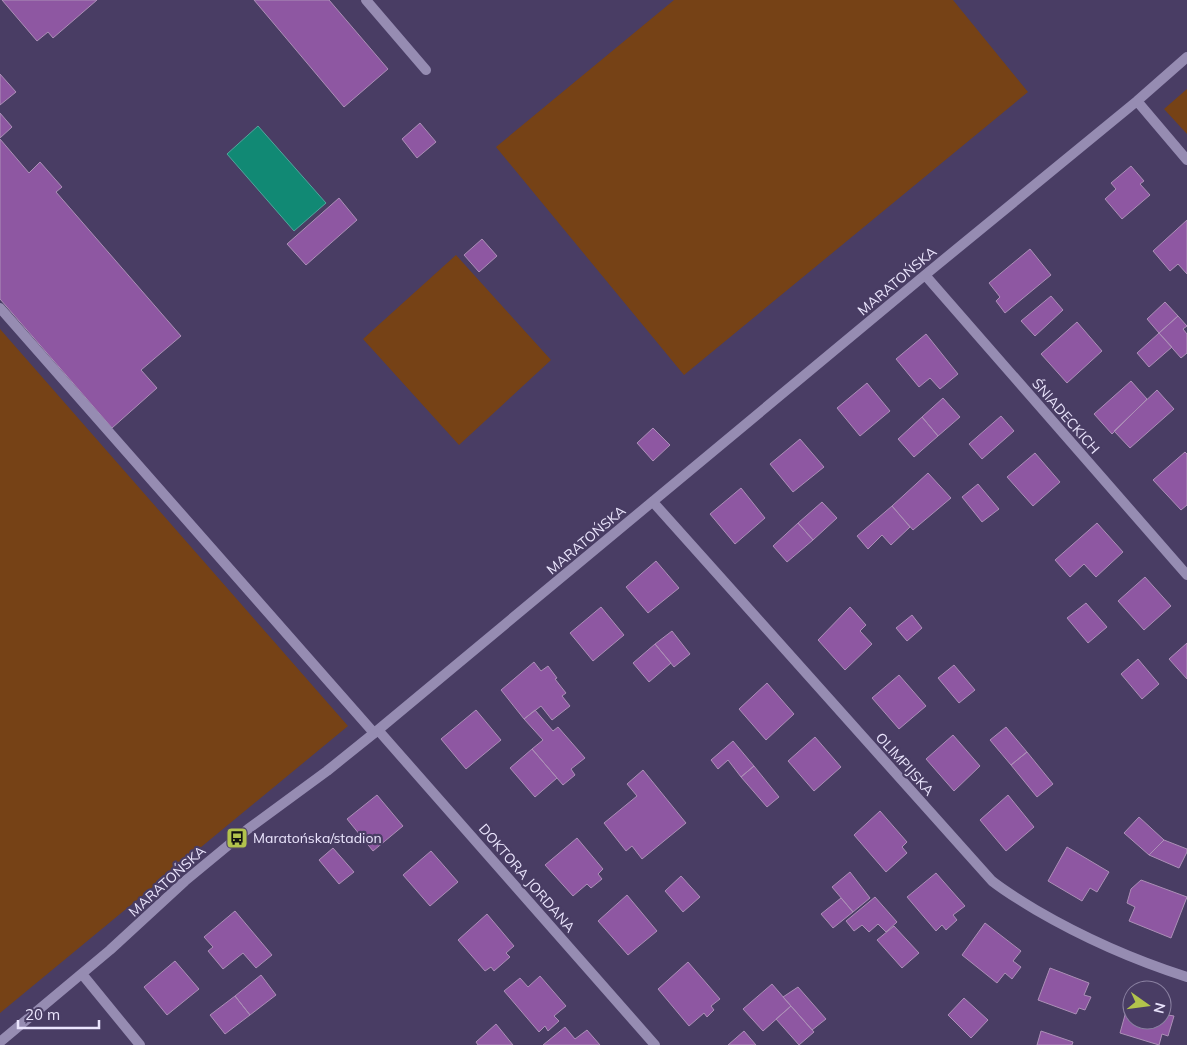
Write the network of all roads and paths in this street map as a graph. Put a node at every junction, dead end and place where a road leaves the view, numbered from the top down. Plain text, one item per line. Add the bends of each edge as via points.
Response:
1 (366, 0) edge
2 (1187, 57) edge
3 (426, 70) dead end
4 (1137, 101) junction
5 (1187, 160) edge
6 (925, 275) junction
7 (0, 308) edge
8 (653, 502) junction
9 (1187, 574) edge
10 (376, 731) junction
11 (82, 974) junction
12 (1187, 976) edge
13 (0, 1042) edge
14 (140, 1045) edge
15 (656, 1045) edge

1 - 3 street
2 - 4 street, MARATOŃSKA
4 - 5 street
4 - 6 street, MARATOŃSKA
6 - 8 street, MARATOŃSKA
6 - 9 street, ŚNIADECKICH
7 - 10 street, DOKTORA JORDANA
8 - 10 street, MARATOŃSKA
8 - 12 street, OLIMPIJSKA via 992,881 1071,930 1161,969
10 - 11 street, MARATOŃSKA via 185,881
10 - 15 street, DOKTORA JORDANA
11 - 13 street, MARATOŃSKA
11 - 14 street

